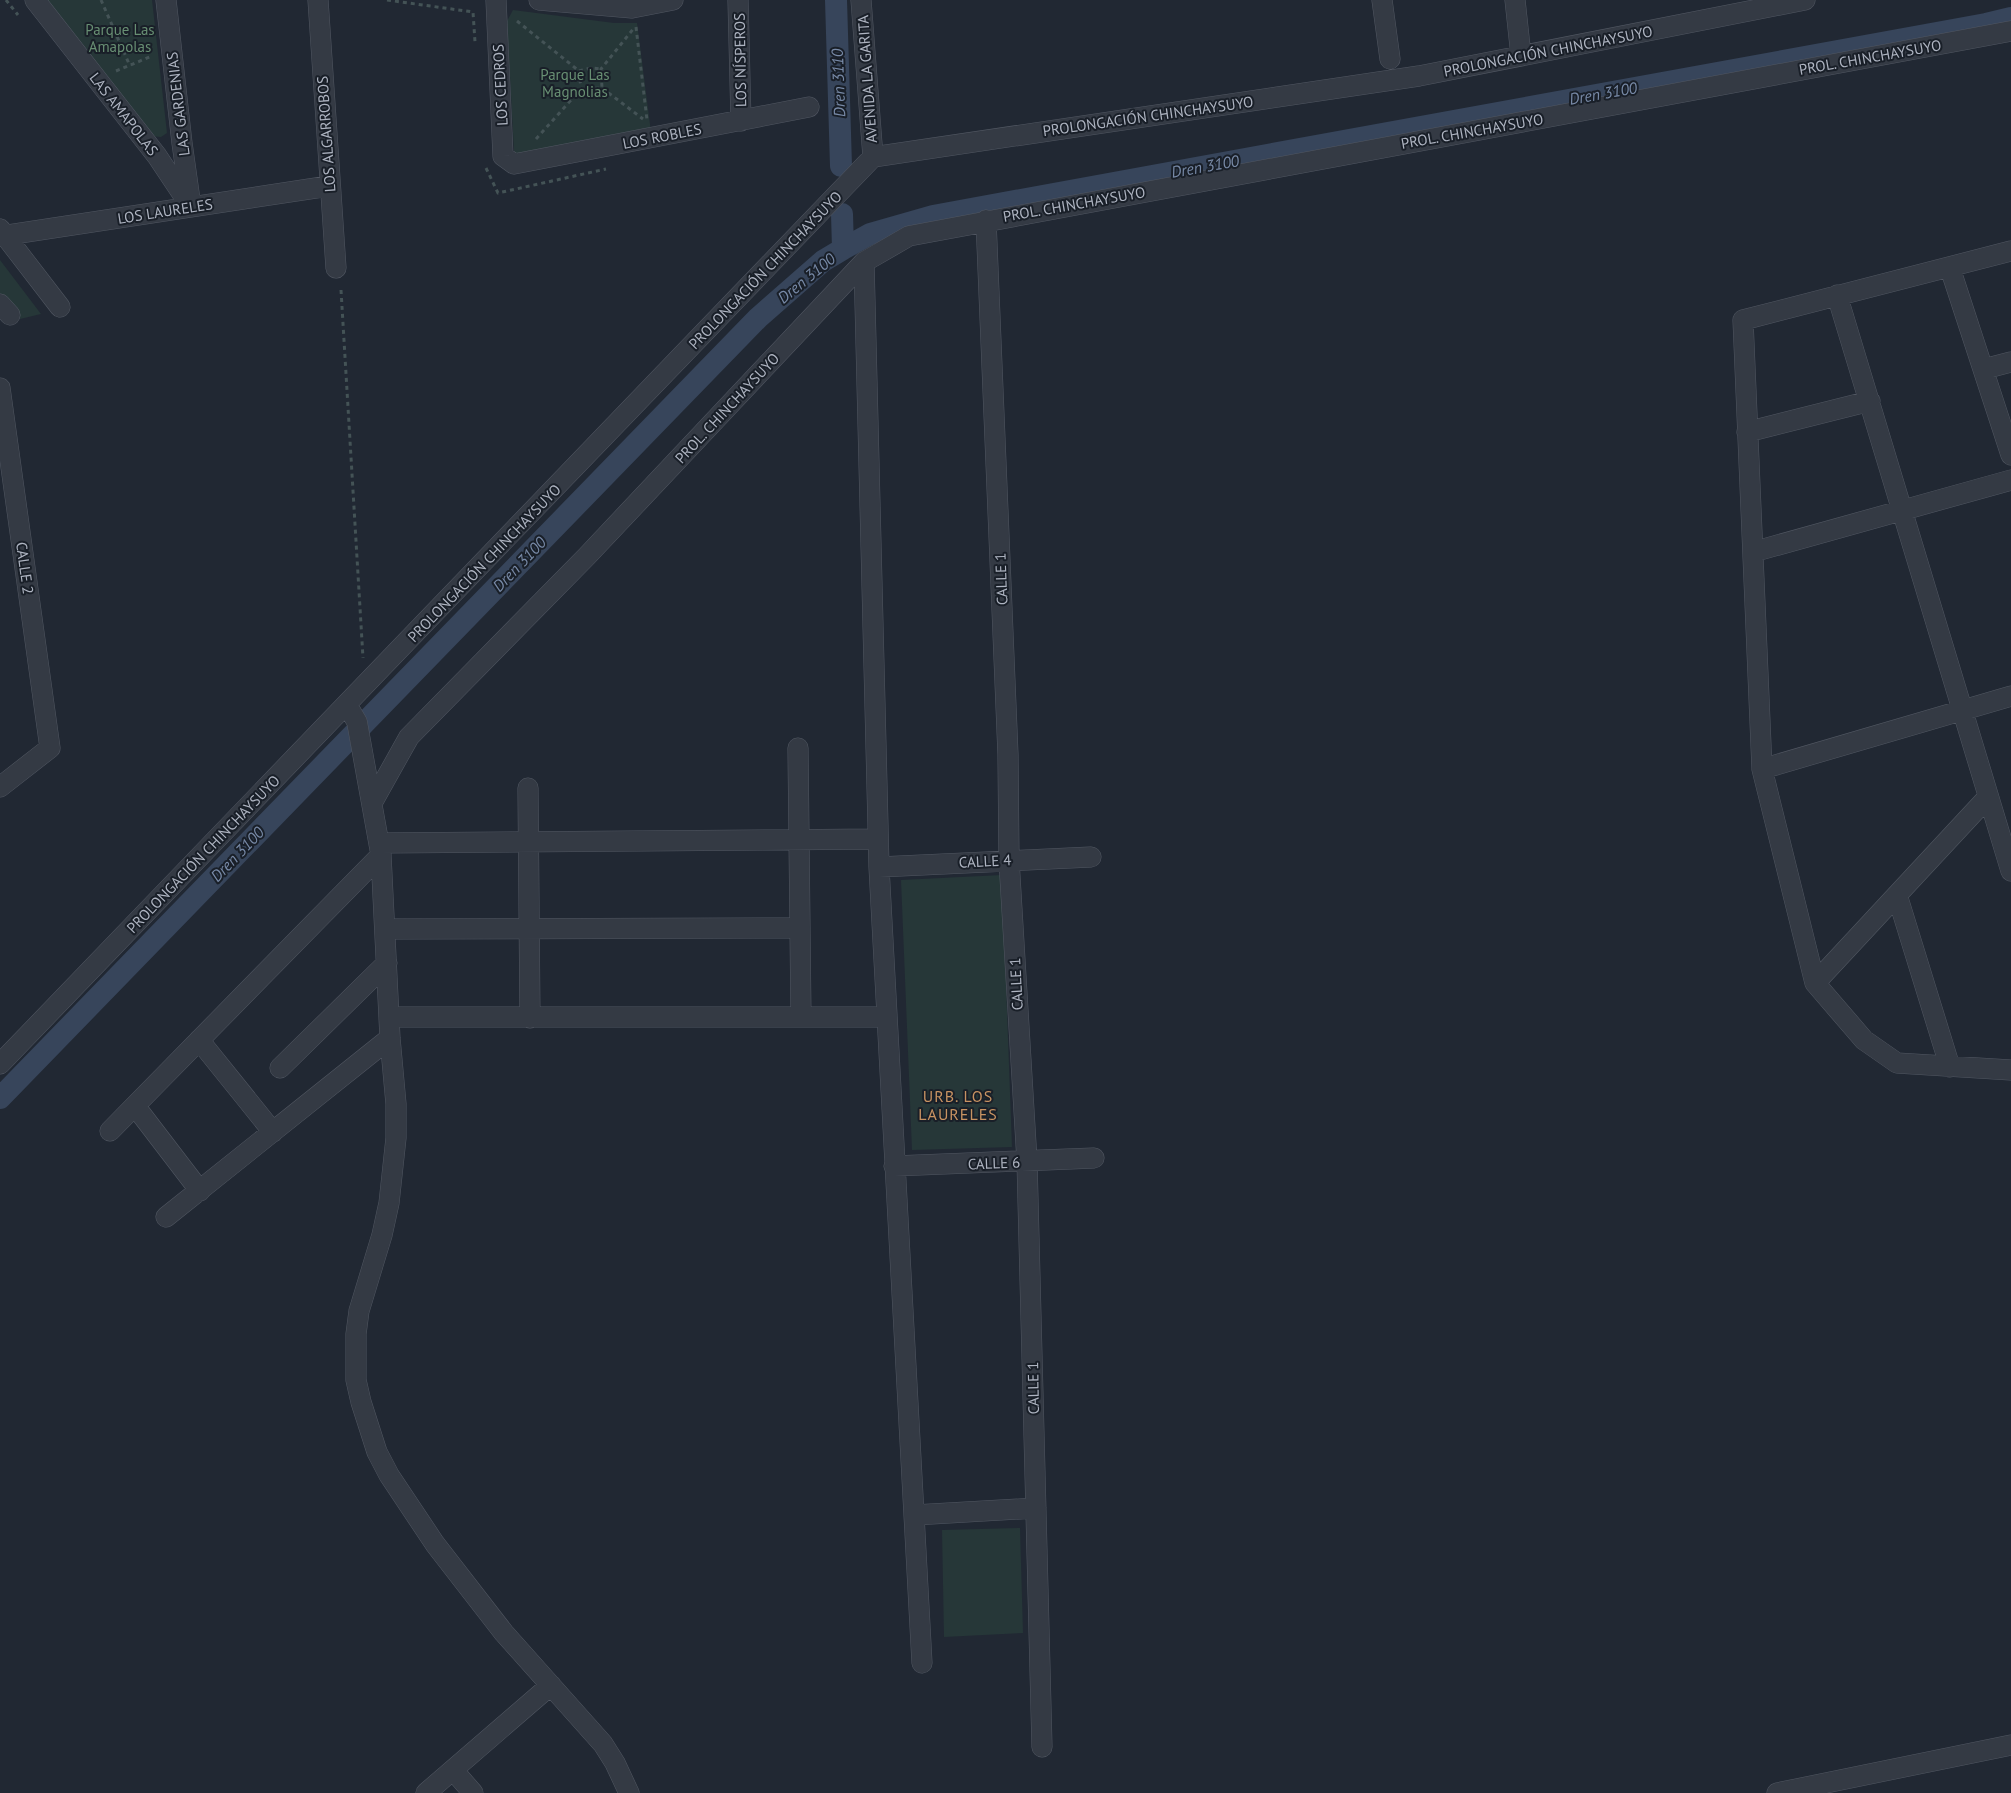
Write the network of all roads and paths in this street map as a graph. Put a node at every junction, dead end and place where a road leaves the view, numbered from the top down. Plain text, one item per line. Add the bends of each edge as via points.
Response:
1 (6, 0) edge
2 (35, 0) edge
3 (101, 0) edge
4 (166, 0) edge
5 (318, 0) edge
6 (388, 0) edge
7 (496, 0) edge
8 (539, 0) edge
9 (673, 0) edge
10 (738, 0) edge
11 (861, 0) edge
12 (1382, 0) edge
13 (1514, 0) edge
14 (1805, 0) edge
15 (473, 12) dead end
16 (19, 15) dead end
17 (512, 17) dead end
18 (2011, 31) edge
19 (1521, 56) junction
20 (1390, 59) dead end
21 (130, 66) dead end
22 (601, 69) junction
23 (579, 71) junction
24 (602, 88) junction
25 (581, 89) junction
26 (809, 107) dead end
27 (741, 121) junction
28 (532, 143) dead end
29 (873, 157) junction
30 (514, 164) joint
31 (329, 186) junction
32 (191, 207) junction
33 (986, 220) junction
34 (2, 233) edge
35 (2011, 251) edge
36 (864, 262) junction
37 (336, 268) dead end
38 (1950, 268) junction
39 (341, 290) dead end
40 (1838, 295) junction
41 (60, 307) dead end
42 (2011, 362) edge
43 (1984, 369) junction
44 (0, 388) edge
45 (1870, 401) junction
46 (1748, 432) junction
47 (2011, 455) edge
48 (2011, 480) edge
49 (1903, 510) junction
50 (1753, 552) junction
51 (366, 686) junction
52 (2011, 696) edge
53 (1963, 711) junction
54 (352, 714) junction
55 (798, 748) dead end
56 (1762, 769) junction
57 (0, 786) edge
58 (528, 788) dead end
59 (1988, 797) junction
60 (372, 803) junction
61 (878, 839) junction
62 (799, 840) junction
63 (528, 842) junction
64 (380, 849) junction
65 (1091, 857) dead end
66 (1009, 860) junction
67 (879, 867) junction
68 (2011, 871) edge
69 (1897, 895) junction
70 (799, 928) junction
71 (385, 929) junction
72 (529, 929) junction
73 (387, 964) junction
74 (1815, 983) junction
75 (389, 1017) junction
76 (801, 1017) junction
77 (886, 1017) junction
78 (530, 1018) junction
79 (390, 1038) junction
80 (199, 1040) junction
81 (0, 1064) edge
82 (1950, 1067) junction
83 (280, 1068) dead end
84 (2011, 1070) edge
85 (135, 1106) junction
86 (110, 1131) dead end
87 (273, 1132) junction
88 (1094, 1158) dead end
89 (1027, 1161) junction
90 (894, 1166) junction
91 (200, 1191) junction
92 (166, 1217) dead end
93 (1036, 1508) junction
94 (914, 1516) junction
95 (922, 1663) dead end
96 (552, 1685) junction
97 (2011, 1745) edge
98 (1042, 1747) dead end
99 (453, 1770) junction
100 (426, 1793) edge
101 (473, 1793) edge
102 (629, 1793) edge
103 (1777, 1793) edge

1 - 16 path
2 - 32 street, LAS AMAPOLAS via 157,156
3 - 21 path
4 - 32 street, LAS GARDENIAS
5 - 31 street, LOS ALGARROBOS
6 - 15 path
7 - 30 street, LOS CEDROS via 503,156
8 - 9 street via 632,8
10 - 27 street, LOS NÍSPEROS
11 - 29 street, AVENIDA LA GARITA
12 - 20 street
13 - 19 street
14 - 19 street, PROLONGACIÓN CHINCHAYSUYO
17 - 23 path
18 - 33 street, PROL. CHINCHAYSUYO
19 - 29 street, PROLONGACIÓN CHINCHAYSUYO via 1419,76
22 - 23 path
22 - 24 path
22 - 24 path via 636,26 647,123
23 - 25 path
24 - 25 path
25 - 28 path
26 - 27 street, LOS ROBLES
27 - 30 street, LOS ROBLES
29 - 51 street, PROLONGACIÓN CHINCHAYSUYO
31 - 32 street, LOS LAURELES
31 - 37 street, LOS ALGARROBOS
32 - 34 street, LOS LAURELES
33 - 36 street, PROL. CHINCHAYSUYO via 909,236
33 - 66 street, CALLE 1 via 1008,755
34 - 41 street
35 - 38 street
36 - 60 street, PROL. CHINCHAYSUYO via 587,556 409,737
36 - 61 street
38 - 40 street
38 - 43 street
39 - 51 path
40 - 45 street
40 - 46 street via 1743,320
42 - 43 street
43 - 47 street
44 - 57 street, CALLE 2 via 50,748
45 - 46 street
45 - 49 street
46 - 50 street
48 - 49 street
49 - 50 street
49 - 53 street
50 - 56 street
51 - 54 street, PROLONGACIÓN CHINCHAYSUYO
52 - 53 street
53 - 56 street
53 - 59 street
54 - 60 street
54 - 81 street, PROLONGACIÓN CHINCHAYSUYO
55 - 62 street
56 - 74 street
58 - 63 street
59 - 68 street
59 - 69 street
60 - 64 street
61 - 62 street
61 - 67 street
62 - 63 street
62 - 70 street
63 - 64 street
63 - 72 street
64 - 71 street
64 - 80 street
65 - 66 street, CALLE 4
66 - 67 street, CALLE 4
66 - 89 street, CALLE 1
67 - 77 street
69 - 74 street
69 - 82 street
70 - 72 street
70 - 76 street
71 - 72 street
71 - 73 street
72 - 78 street
73 - 75 street
73 - 83 street
74 - 82 street via 1864,1040 1897,1063
75 - 78 street
75 - 79 street
76 - 77 street
76 - 78 street
77 - 90 street
79 - 87 street
79 - 96 street via 396,1138 386,1219 361,1303 356,1334 356,1380 361,1402 377,1452 403,1498 504,1633
80 - 85 street
80 - 87 street
82 - 84 street
85 - 86 street
85 - 91 street
87 - 91 street
88 - 89 street, CALLE 6
89 - 90 street, CALLE 6
89 - 93 street, CALLE 1
90 - 94 street
91 - 92 street
93 - 94 street
93 - 98 street, CALLE 1
94 - 95 street
96 - 99 street
96 - 102 street via 603,1744
97 - 103 street
99 - 100 street
99 - 101 street

